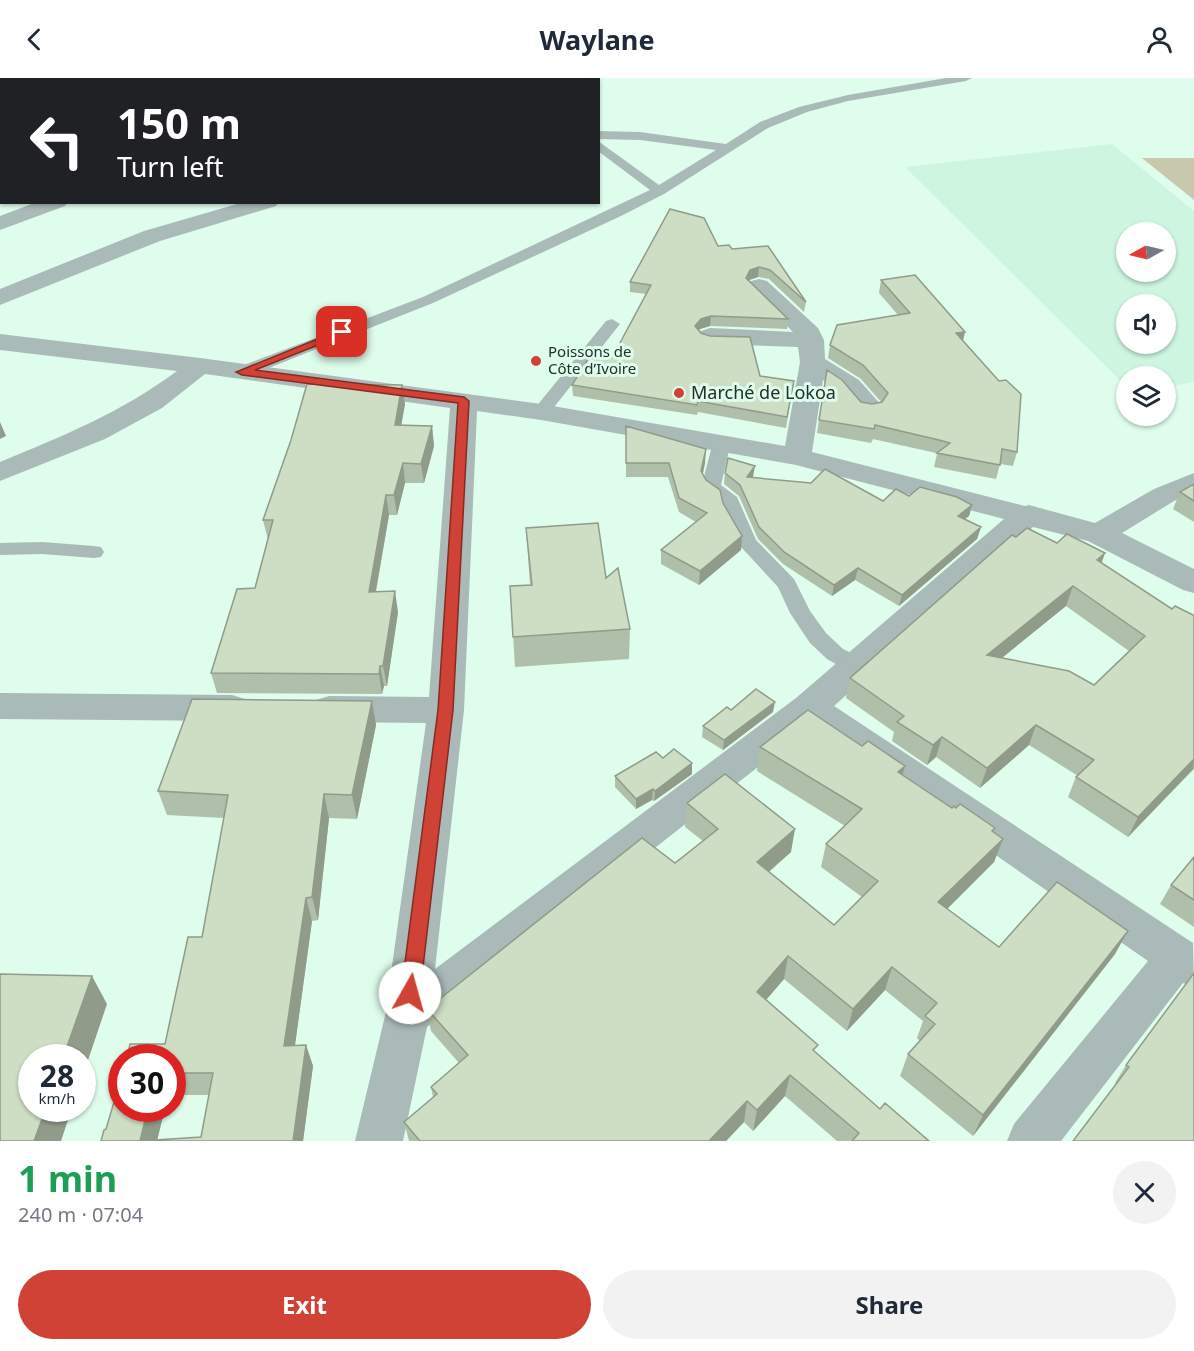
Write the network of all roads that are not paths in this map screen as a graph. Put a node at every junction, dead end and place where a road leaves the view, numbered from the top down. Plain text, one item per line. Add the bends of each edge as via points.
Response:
1 (966, 78) edge
2 (600, 135) edge
3 (600, 147) edge
4 (729, 148) junction
5 (659, 191) junction
6 (52, 204) edge
7 (262, 204) edge
8 (0, 223) edge
9 (759, 286) dead end
10 (0, 298) edge
11 (612, 324) dead end
12 (710, 336) edge
13 (0, 342) edge
14 (812, 351) junction
15 (200, 366) junction
16 (242, 372) junction
17 (464, 401) junction
18 (869, 407) edge
19 (541, 412) junction
20 (721, 446) junction
21 (797, 458) junction
22 (0, 472) edge
23 (1194, 482) edge
24 (1029, 514) junction
25 (1099, 534) junction
26 (0, 549) edge
27 (94, 552) dead end
28 (1194, 582) edge
29 (858, 666) junction
30 (0, 706) edge
31 (808, 707) junction
32 (266, 708) edge
33 (302, 709) edge
34 (446, 710) junction
35 (1186, 962) edge
36 (408, 1016) junction
37 (379, 1141) edge
38 (1031, 1141) edge

1 - 4 lane via 803,109 764,125
2 - 4 lane via 640,136
3 - 5 lane
4 - 5 lane
5 - 16 lane via 428,300
6 - 8 street
7 - 10 street via 152,236
9 - 14 street via 809,333
11 - 19 lane
12 - 14 street
13 - 15 street
14 - 18 street
14 - 21 street
15 - 16 street
15 - 22 street via 152,402 95,433
16 - 17 street
17 - 19 street
17 - 34 street
19 - 20 street
20 - 21 street
20 - 29 lane via 713,488 730,501 748,543 787,584 818,638 835,654
21 - 24 street
23 - 25 street via 1164,495
24 - 25 street
24 - 29 street
25 - 28 street
26 - 27 lane
29 - 31 street
30 - 32 street
31 - 35 street
31 - 36 street
33 - 34 street
34 - 36 street
35 - 38 street
36 - 37 street

